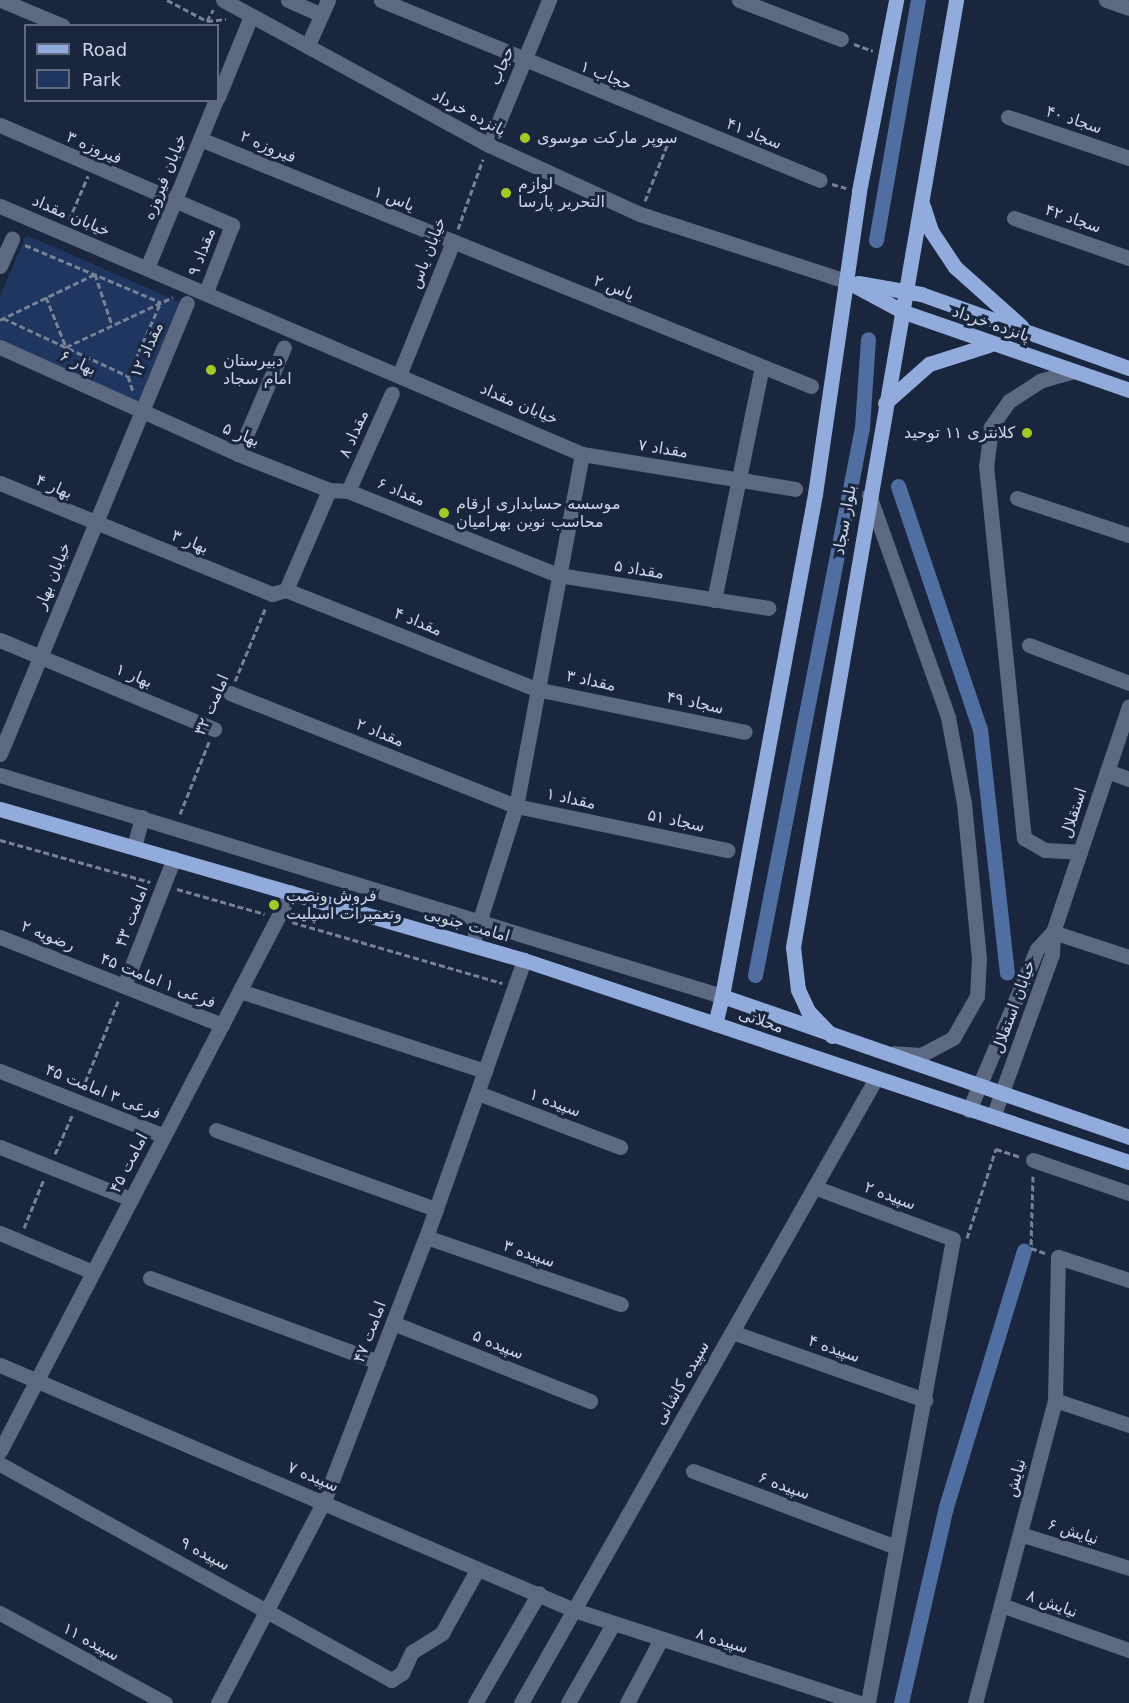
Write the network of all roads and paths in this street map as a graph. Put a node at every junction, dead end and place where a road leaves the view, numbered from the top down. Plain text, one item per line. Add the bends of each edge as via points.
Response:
1 (1, 0) edge
2 (167, 0) edge
3 (223, 0) edge
4 (288, 0) edge
5 (328, 0) edge
6 (381, 0) edge
7 (549, 0) edge
8 (739, 0) edge
9 (896, 0) edge
10 (956, 0) edge
11 (1106, 0) edge
12 (1129, 8) edge
13 (321, 15) junction
14 (251, 16) junction
15 (58, 24) edge
16 (841, 39) joint
17 (308, 45) junction
18 (886, 55) junction
19 (523, 62) junction
20 (219, 92) edge
21 (215, 102) edge
22 (1008, 117) dead end
23 (676, 123) junction
24 (0, 125) edge
25 (200, 138) junction
26 (489, 145) junction
27 (1129, 158) edge
28 (93, 167) junction
29 (819, 180) joint
30 (321, 189) joint
31 (859, 191) junction
32 (921, 198) junction
33 (174, 202) junction
34 (0, 206) edge
35 (640, 214) junction
36 (1014, 218) dead end
37 (232, 225) joint
38 (63, 232) junction
39 (12, 239) joint
40 (453, 242) junction
41 (1124, 256) edge
42 (0, 266) edge
43 (147, 268) junction
44 (95, 274) junction
45 (846, 281) junction
46 (907, 290) junction
47 (206, 292) junction
48 (46, 297) junction
49 (161, 302) junction
50 (187, 303) dead end
51 (904, 312) junction
52 (2, 319) edge
53 (112, 325) junction
54 (1035, 337) junction
55 (992, 345) junction
56 (0, 347) edge
57 (66, 347) junction
58 (284, 347) dead end
59 (762, 368) junction
60 (1129, 368) edge
61 (1074, 371) junction
62 (400, 373) junction
63 (811, 386) dead end
64 (1129, 390) edge
65 (392, 393) dead end
66 (885, 403) junction
67 (140, 412) junction
68 (238, 454) junction
69 (582, 454) junction
70 (739, 479) junction
71 (0, 483) edge
72 (795, 489) dead end
73 (329, 490) junction
74 (348, 490) junction
75 (868, 493) junction
76 (1017, 498) dead end
77 (94, 524) junction
78 (1129, 535) edge
79 (558, 575) junction
80 (279, 592) junction
81 (714, 600) junction
82 (768, 608) dead end
83 (0, 640) edge
84 (1029, 645) dead end
85 (40, 657) junction
86 (1129, 682) edge
87 (536, 688) junction
88 (230, 693) joint
89 (1129, 706) edge
90 (638, 710) joint
91 (214, 729) joint
92 (746, 732) dead end
93 (0, 754) edge
94 (1107, 771) junction
95 (0, 775) edge
96 (1129, 778) edge
97 (516, 806) junction
98 (0, 808) edge
99 (142, 817) junction
100 (176, 826) junction
101 (617, 827) joint
102 (0, 840) edge
103 (134, 847) junction
104 (727, 850) dead end
105 (1080, 852) junction
106 (174, 858) junction
107 (163, 885) junction
108 (291, 892) junction
109 (277, 918) junction
110 (480, 919) junction
111 (1053, 932) junction
112 (0, 936) edge
113 (472, 945) junction
114 (1129, 957) edge
115 (524, 960) junction
116 (82, 969) joint
117 (124, 987) junction
118 (515, 987) junction
119 (240, 991) junction
120 (722, 996) junction
121 (715, 1024) junction
122 (222, 1025) junction
123 (832, 1036) junction
124 (873, 1052) junction
125 (0, 1071) edge
126 (485, 1071) junction
127 (875, 1080) junction
128 (977, 1086) junction
129 (477, 1093) junction
130 (1001, 1094) junction
131 (969, 1110) junction
132 (993, 1117) junction
133 (216, 1130) dead end
134 (164, 1136) junction
135 (1129, 1137) edge
136 (0, 1147) edge
137 (620, 1147) dead end
138 (1033, 1160) junction
139 (1129, 1162) edge
140 (814, 1187) junction
141 (1129, 1193) edge
142 (131, 1199) junction
143 (436, 1209) junction
144 (0, 1233) edge
145 (426, 1238) junction
146 (953, 1239) junction
147 (1058, 1257) junction
148 (93, 1272) junction
149 (150, 1278) dead end
150 (1129, 1280) edge
151 (621, 1304) dead end
152 (393, 1323) junction
153 (732, 1332) junction
154 (378, 1362) junction
155 (0, 1365) edge
156 (36, 1381) junction
157 (926, 1400) junction
158 (1056, 1400) junction
159 (590, 1401) dead end
160 (1129, 1425) edge
161 (0, 1451) edge
162 (0, 1464) edge
163 (693, 1471) dead end
164 (324, 1501) junction
165 (1020, 1534) junction
166 (896, 1547) junction
167 (1122, 1566) edge
168 (477, 1570) junction
169 (539, 1593) junction
170 (1001, 1605) junction
171 (267, 1608) junction
172 (574, 1610) junction
173 (0, 1613) edge
174 (613, 1624) junction
175 (660, 1641) junction
176 (1129, 1650) edge
177 (165, 1703) edge
178 (218, 1703) edge
179 (475, 1703) edge
180 (521, 1703) edge
181 (568, 1703) edge
182 (627, 1703) edge
183 (861, 1703) edge
184 (868, 1703) edge
185 (975, 1703) edge

1 - 15 street
2 - 14 path via 207,21
3 - 14 street, پانزده خرداد
4 - 13 street
5 - 13 street
6 - 19 street, حجاب ۱
7 - 19 street, حجاب
8 - 16 street
9 - 18 main road
10 - 32 main road, بلوار سجاد
11 - 12 street
13 - 17 street
14 - 17 street, پانزده خرداد
14 - 20 street, خیابان فیروزه
16 - 18 path
17 - 26 street, پانزده خرداد
18 - 31 main road
19 - 23 street, حجاب ۱
19 - 26 street, حجاب
21 - 25 street, خیابان فیروزه
22 - 27 street, سجاد ۴۰
23 - 29 street, سجاد ۴۱
23 - 35 path
24 - 28 street, فیروزه ۳
25 - 30 street, فیروزه ۲
25 - 33 street, خیابان فیروزه
26 - 35 street, پانزده خرداد
26 - 40 path, خیابان یاس
28 - 33 street, فیروزه ۳
28 - 38 path
29 - 31 path
30 - 40 street, یاس ۱
31 - 45 main road
32 - 46 main road, بلوار سجاد
32 - 54 main road via 931,231 955,267 985,299
33 - 37 street, فیروزه ۳
33 - 43 street, خیابان فیروزه
34 - 38 street, خیابان مقداد
35 - 45 street, پانزده خرداد
36 - 41 street, سجاد ۴۲
37 - 47 street, مقداد ۹
38 - 43 street, خیابان مقداد
39 - 42 street
39 - 44 path
40 - 59 street, یاس ۲
40 - 62 street, خیابان یاس
43 - 47 street, خیابان مقداد
44 - 48 path
44 - 49 path
44 - 53 path
45 - 46 main road, پانزده خرداد
45 - 51 main road, پانزده خرداد
45 - 120 main road via 814,494
46 - 51 main road, بلوار سجاد
46 - 54 main road, پانزده خرداد
47 - 62 street, خیابان مقداد
48 - 52 path
48 - 57 path
49 - 53 path
49 - 57 path via 129,376
50 - 67 street, مقداد ۱۲
51 - 55 main road, پانزده خرداد
51 - 66 main road, بلوار سجاد
52 - 57 path
53 - 57 path
54 - 60 main road, پانزده خرداد
55 - 61 main road, پانزده خرداد
55 - 66 main road via 964,348 929,364
56 - 67 street, بهار ۶
58 - 68 street
59 - 63 street, یاس ۲
59 - 70 street
61 - 64 main road, پانزده خرداد
61 - 105 street via 1040,381 1009,401 991,427 986,465 1024,838 1045,850
62 - 69 street, خیابان مقداد
65 - 74 street, مقداد ۸
66 - 75 main road, بلوار سجاد
67 - 68 street, بهار ۵
67 - 77 street, خیابان بهار
68 - 73 street, بهار ۵
69 - 70 street, مقداد ۷
69 - 79 street
70 - 72 street, مقداد ۷
70 - 81 street
71 - 77 street, بهار ۴
73 - 74 street, مقداد ۶
73 - 80 street
74 - 79 street, مقداد ۶
75 - 123 main road, بلوار سجاد via 793,947 798,990 808,1011
75 - 124 street via 948,717 964,803 979,958 977,996 968,1020 953,1038 921,1055
76 - 78 street
77 - 80 street, بهار ۳
77 - 85 street, خیابان بهار
79 - 81 street, مقداد ۵
79 - 87 street
80 - 87 street, مقداد ۴
80 - 88 path, امامت ۳۲
81 - 82 street, مقداد ۵
83 - 85 street, بهار ۱
84 - 86 street
85 - 91 street, بهار ۱
85 - 93 street, خیابان بهار
87 - 90 street, مقداد ۳
87 - 97 street
88 - 97 street, مقداد ۲
89 - 94 street, استقلال
90 - 92 street, سجاد ۴۹
91 - 100 path, امامت ۳۲
94 - 96 street
94 - 105 street, استقلال
95 - 99 street
97 - 101 street, مقداد ۱
97 - 110 street
98 - 103 main road, امامت جنوبی
99 - 100 street
99 - 103 street
100 - 110 street
101 - 104 street, سجاد ۵۱
102 - 107 path
103 - 106 main road, امامت جنوبی
105 - 111 street, استقلال
106 - 107 street, امامت ۴۳
106 - 108 main road, امامت جنوبی
107 - 109 path
107 - 117 street, امامت ۴۳
108 - 109 street, امامت ۴۵
108 - 113 main road, امامت جنوبی
109 - 118 path
109 - 119 street, امامت ۴۵
110 - 113 street
110 - 120 street
111 - 114 street
111 - 128 street via 1037,949
111 - 130 street, خیابان استقلال via 1052,954
112 - 116 street, رضویه ۲
113 - 115 main road, امامت جنوبی
115 - 118 street, امامت ۴۷
115 - 121 main road, امامت جنوبی
116 - 117 street, فرعی ۱ امامت ۴۵
117 - 122 street, فرعی ۱ امامت ۴۵
118 - 126 street, امامت ۴۷
119 - 122 street, امامت ۴۵
119 - 126 street
120 - 121 main road, محلاتی
120 - 123 main road, محلاتی
121 - 127 main road, محلاتی
122 - 134 street, امامت ۴۵
123 - 124 main road, محلاتی
124 - 128 main road, محلاتی
125 - 134 street, فرعی ۳ امامت ۴۵
126 - 129 street, امامت ۴۷
127 - 131 main road, محلاتی
127 - 140 street, سپیده کاشانی
128 - 130 main road, محلاتی
128 - 131 street
129 - 137 street, سپیده ۱
129 - 143 street, امامت ۴۷
130 - 132 street, خیابان استقلال
130 - 135 main road, محلاتی
131 - 132 main road, محلاتی
132 - 139 main road, محلاتی
133 - 143 street
134 - 142 street, امامت ۴۵
136 - 142 street
138 - 141 street
138 - 146 path via 996,1149 969,1238
138 - 147 path via 1032,1248
140 - 146 street, سپیده ۲
140 - 153 street, سپیده کاشانی
142 - 148 street, امامت ۴۵
143 - 145 street, امامت ۴۷
144 - 148 street
145 - 151 street, سپیده ۳
145 - 152 street, امامت ۴۷
146 - 157 street
147 - 150 street
147 - 158 street, نیایش
148 - 156 street, امامت ۴۵
149 - 154 street
152 - 154 street, امامت ۴۷
152 - 159 street, سپیده ۵
153 - 157 street, سپیده ۴
153 - 172 street, سپیده کاشانی
154 - 164 street, امامت ۴۷
155 - 156 street, سپیده ۷
156 - 161 street, امامت ۴۵
156 - 164 street, سپیده ۷
157 - 166 street
158 - 160 street
158 - 165 street, نیایش
162 - 171 street, سپیده ۹
163 - 166 street, سپیده ۶
164 - 168 street, سپیده ۷
164 - 171 street, امامت ۴۷
165 - 167 street, نیایش ۶
165 - 170 street, نیایش
166 - 184 street
168 - 169 street, سپیده ۷
168 - 171 street, سپیده ۹ via 442,1633 412,1652 402,1673 391,1680
169 - 172 street, سپیده ۷
169 - 179 street
170 - 176 street, نیایش ۸
170 - 185 street, نیایش
171 - 178 street, امامت ۴۷
172 - 174 street, سپیده ۸
172 - 180 street, سپیده کاشانی
173 - 177 street, سپیده ۱۱
174 - 175 street, سپیده ۸
174 - 181 street
175 - 182 street
175 - 183 street, سپیده ۸

